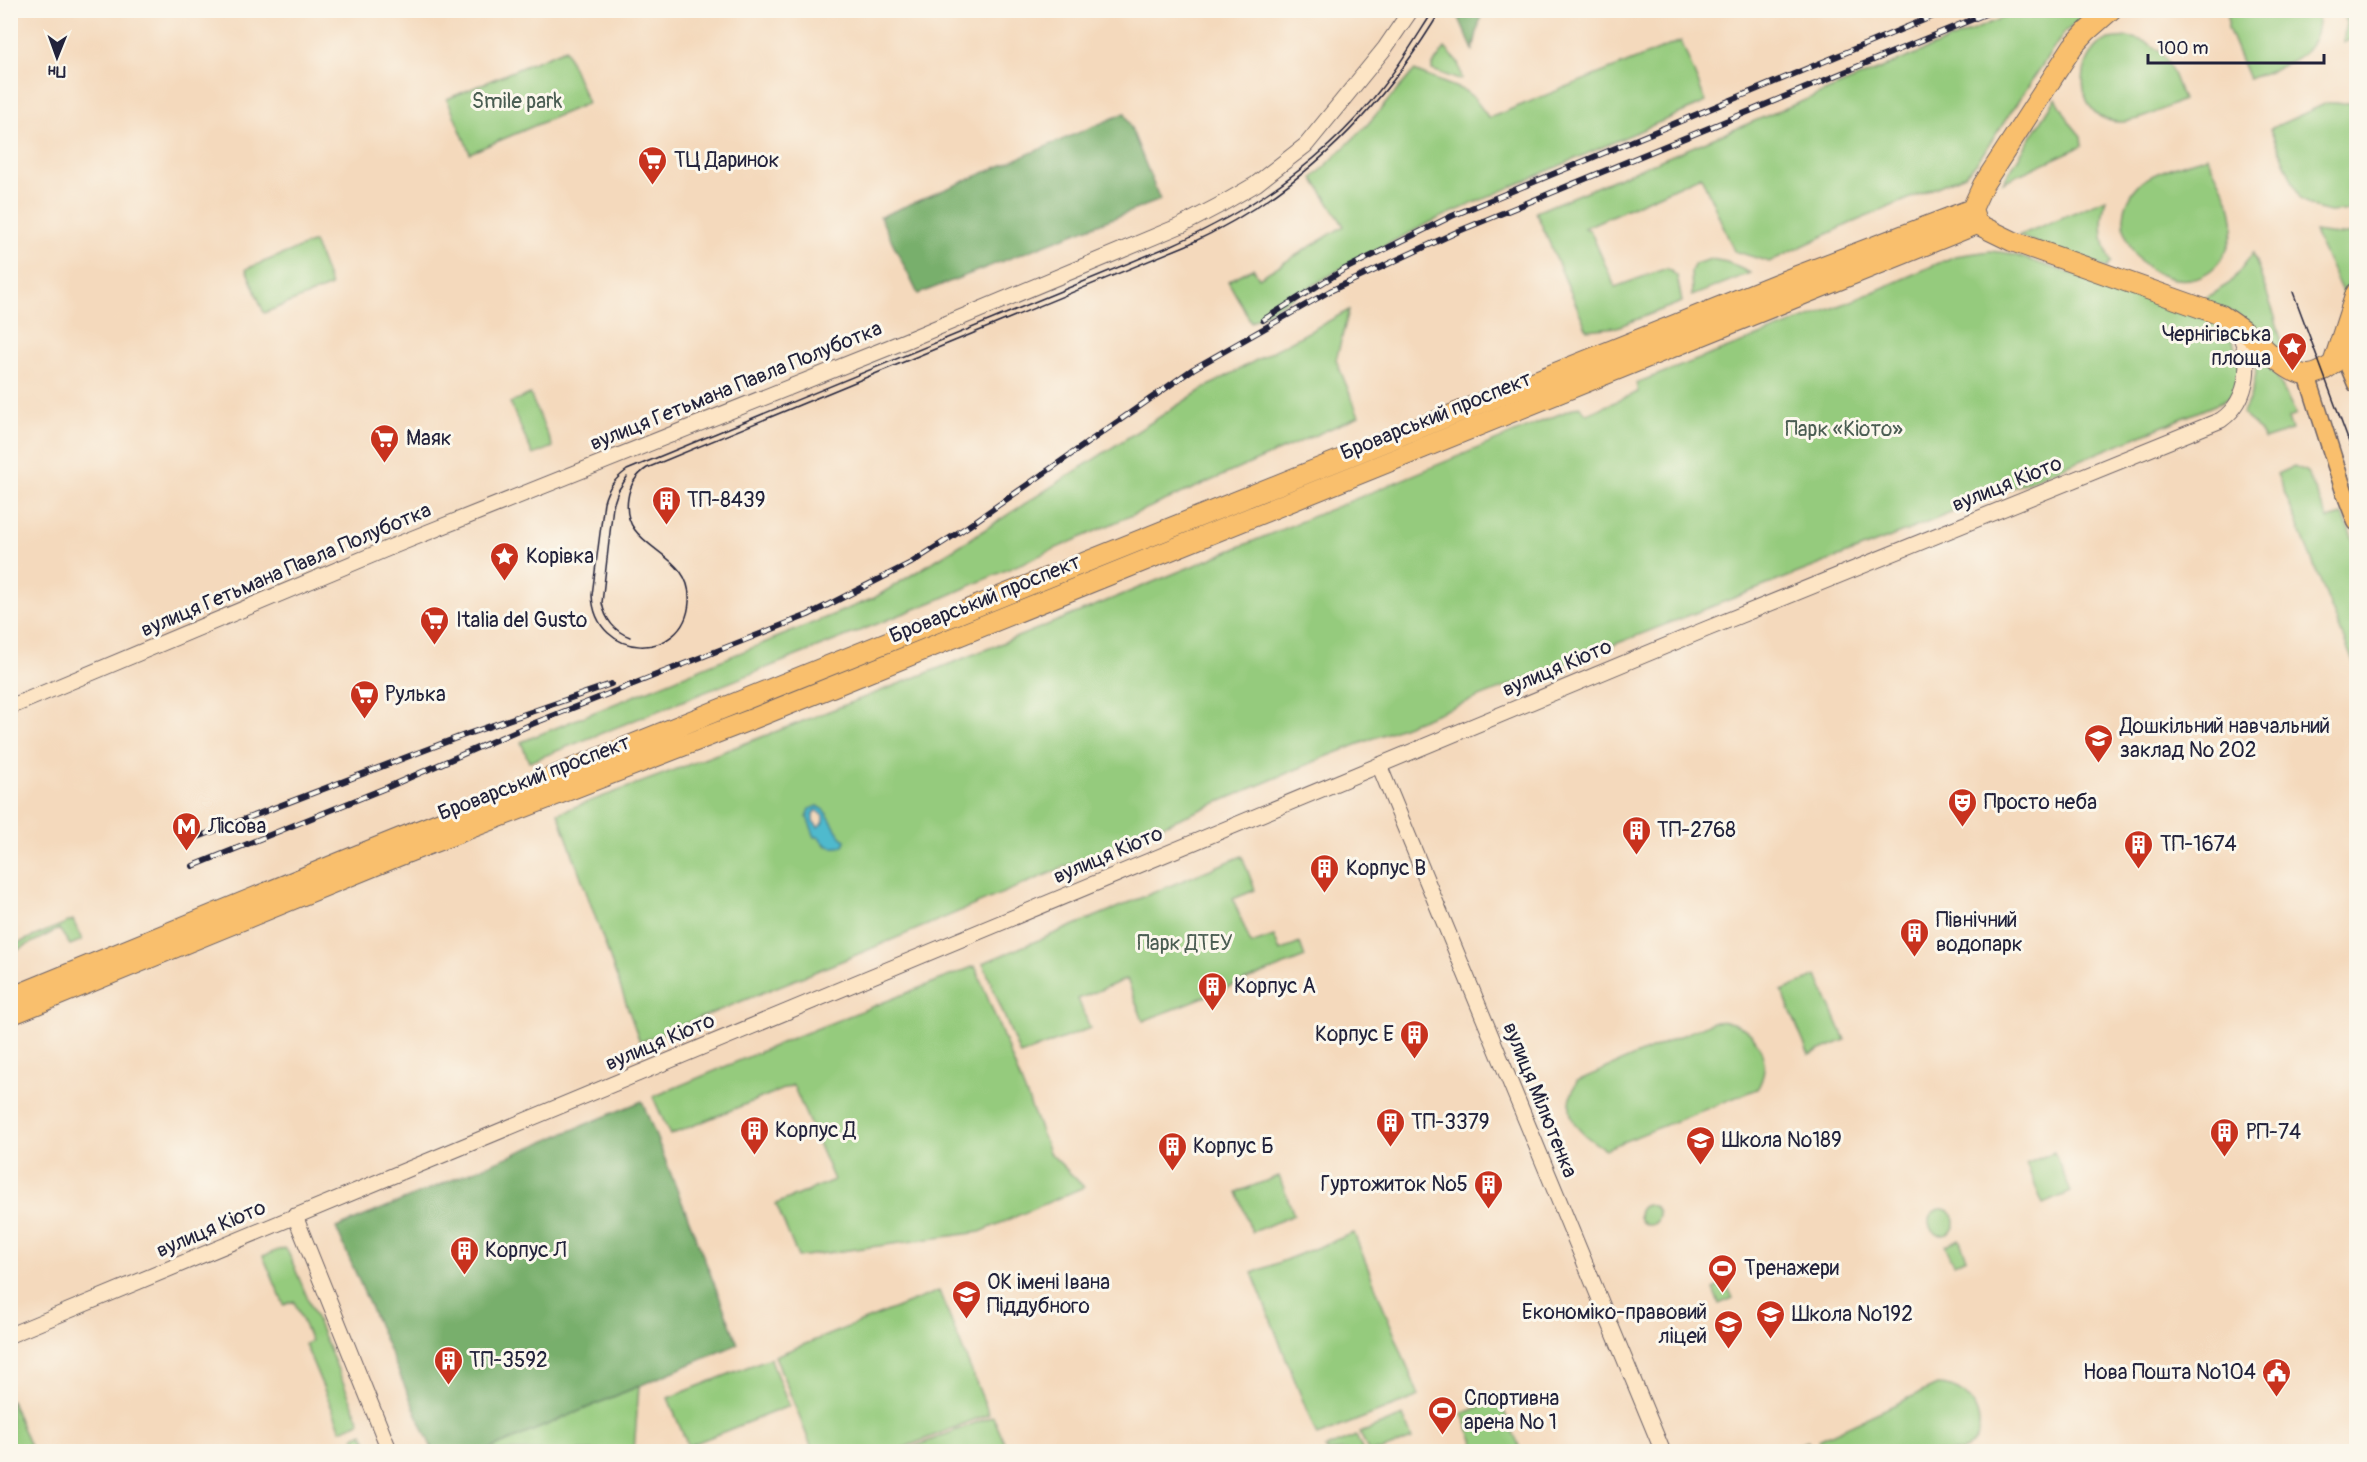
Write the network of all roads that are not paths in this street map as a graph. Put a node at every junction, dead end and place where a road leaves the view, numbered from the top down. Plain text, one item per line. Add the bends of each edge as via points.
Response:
1 (1411, 10) edge
2 (2111, 10) edge
3 (1974, 216) junction
4 (2356, 293) edge
5 (2235, 324) junction
6 (2340, 346) junction
7 (2353, 364) edge
8 (2307, 375) junction
9 (2356, 384) edge
10 (2356, 522) edge
11 (10, 707) edge
12 (1379, 765) junction
13 (10, 998) edge
14 (10, 1015) edge
15 (295, 1216) junction
16 (10, 1335) edge
17 (390, 1452) edge
18 (1663, 1452) edge

1 - 11 street, вулиця Гетьмана Павла Полуботка via 1322,127 1291,158 1238,195 1182,225 396,545
2 - 3 highway via 2073,46 1983,185
3 - 5 highway via 2013,241 2221,315
3 - 13 highway, Броварський проспект via 1764,290
3 - 14 highway, Броварський проспект via 755,718 387,860
4 - 6 highway
5 - 8 highway via 2282,364
5 - 12 street, вулиця Кіото via 2243,338 2247,371 2244,388 2224,418
6 - 7 main road
6 - 8 highway via 2333,364
7 - 9 main road
8 - 10 main road
12 - 15 street, вулиця Кіото
12 - 18 street, вулиця Мілютенка
15 - 16 street, вулиця Кіото
15 - 17 street

